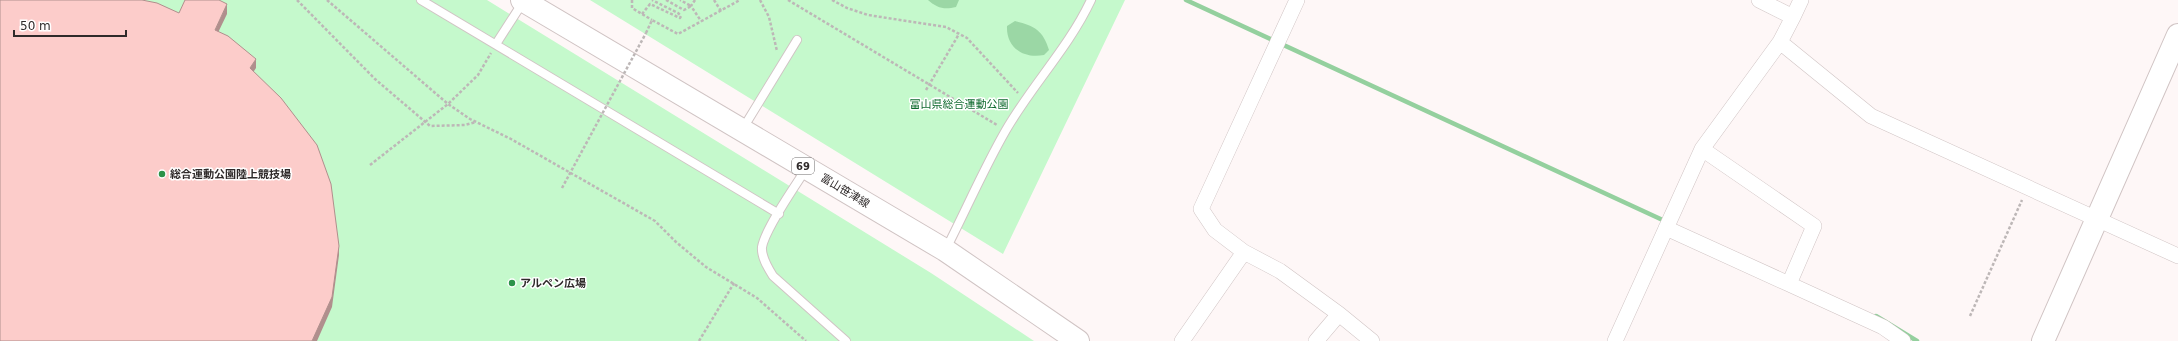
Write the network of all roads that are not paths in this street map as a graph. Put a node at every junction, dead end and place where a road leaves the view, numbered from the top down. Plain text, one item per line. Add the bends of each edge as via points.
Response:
1 (421, 0) edge
2 (524, 0) edge
3 (1091, 0) edge
4 (1298, 0) edge
5 (1759, 0) edge
6 (1801, 0) edge
7 (1792, 17) junction
8 (2178, 35) edge
9 (797, 40) dead end
10 (1780, 42) junction
11 (496, 44) junction
12 (742, 130) junction
13 (1702, 149) junction
14 (806, 168) junction
15 (779, 214) junction
16 (2096, 219) junction
17 (1668, 225) junction
18 (945, 250) junction
19 (1244, 252) junction
20 (2178, 256) edge
21 (1791, 280) junction
22 (1339, 314) junction
23 (846, 341) edge
24 (1078, 341) edge
25 (1182, 341) edge
26 (1316, 341) edge
27 (1372, 341) edge
28 (1615, 341) edge
29 (1902, 341) edge
30 (2043, 341) edge

1 - 11 lane
2 - 11 lane
2 - 12 main road, 富山笹津線 / 69
3 - 18 lane via 1080,23 1006,131
4 - 19 street via 1201,209 1215,230
5 - 7 street
6 - 7 street
7 - 10 street
8 - 16 main road
9 - 12 lane
10 - 13 street
10 - 16 street via 1872,116
11 - 15 lane
12 - 14 main road, 富山笹津線 / 69
13 - 17 street
13 - 21 street via 1814,226
14 - 15 lane
14 - 18 main road, 富山笹津線 / 69
15 - 23 lane via 770,227 762,248 765,262 773,276
16 - 20 street
16 - 30 main road
17 - 21 street
17 - 28 street
18 - 24 main road, 富山笹津線 / 69
19 - 22 street via 1280,271
19 - 25 street
21 - 29 street via 1883,327
22 - 26 street
22 - 27 street

